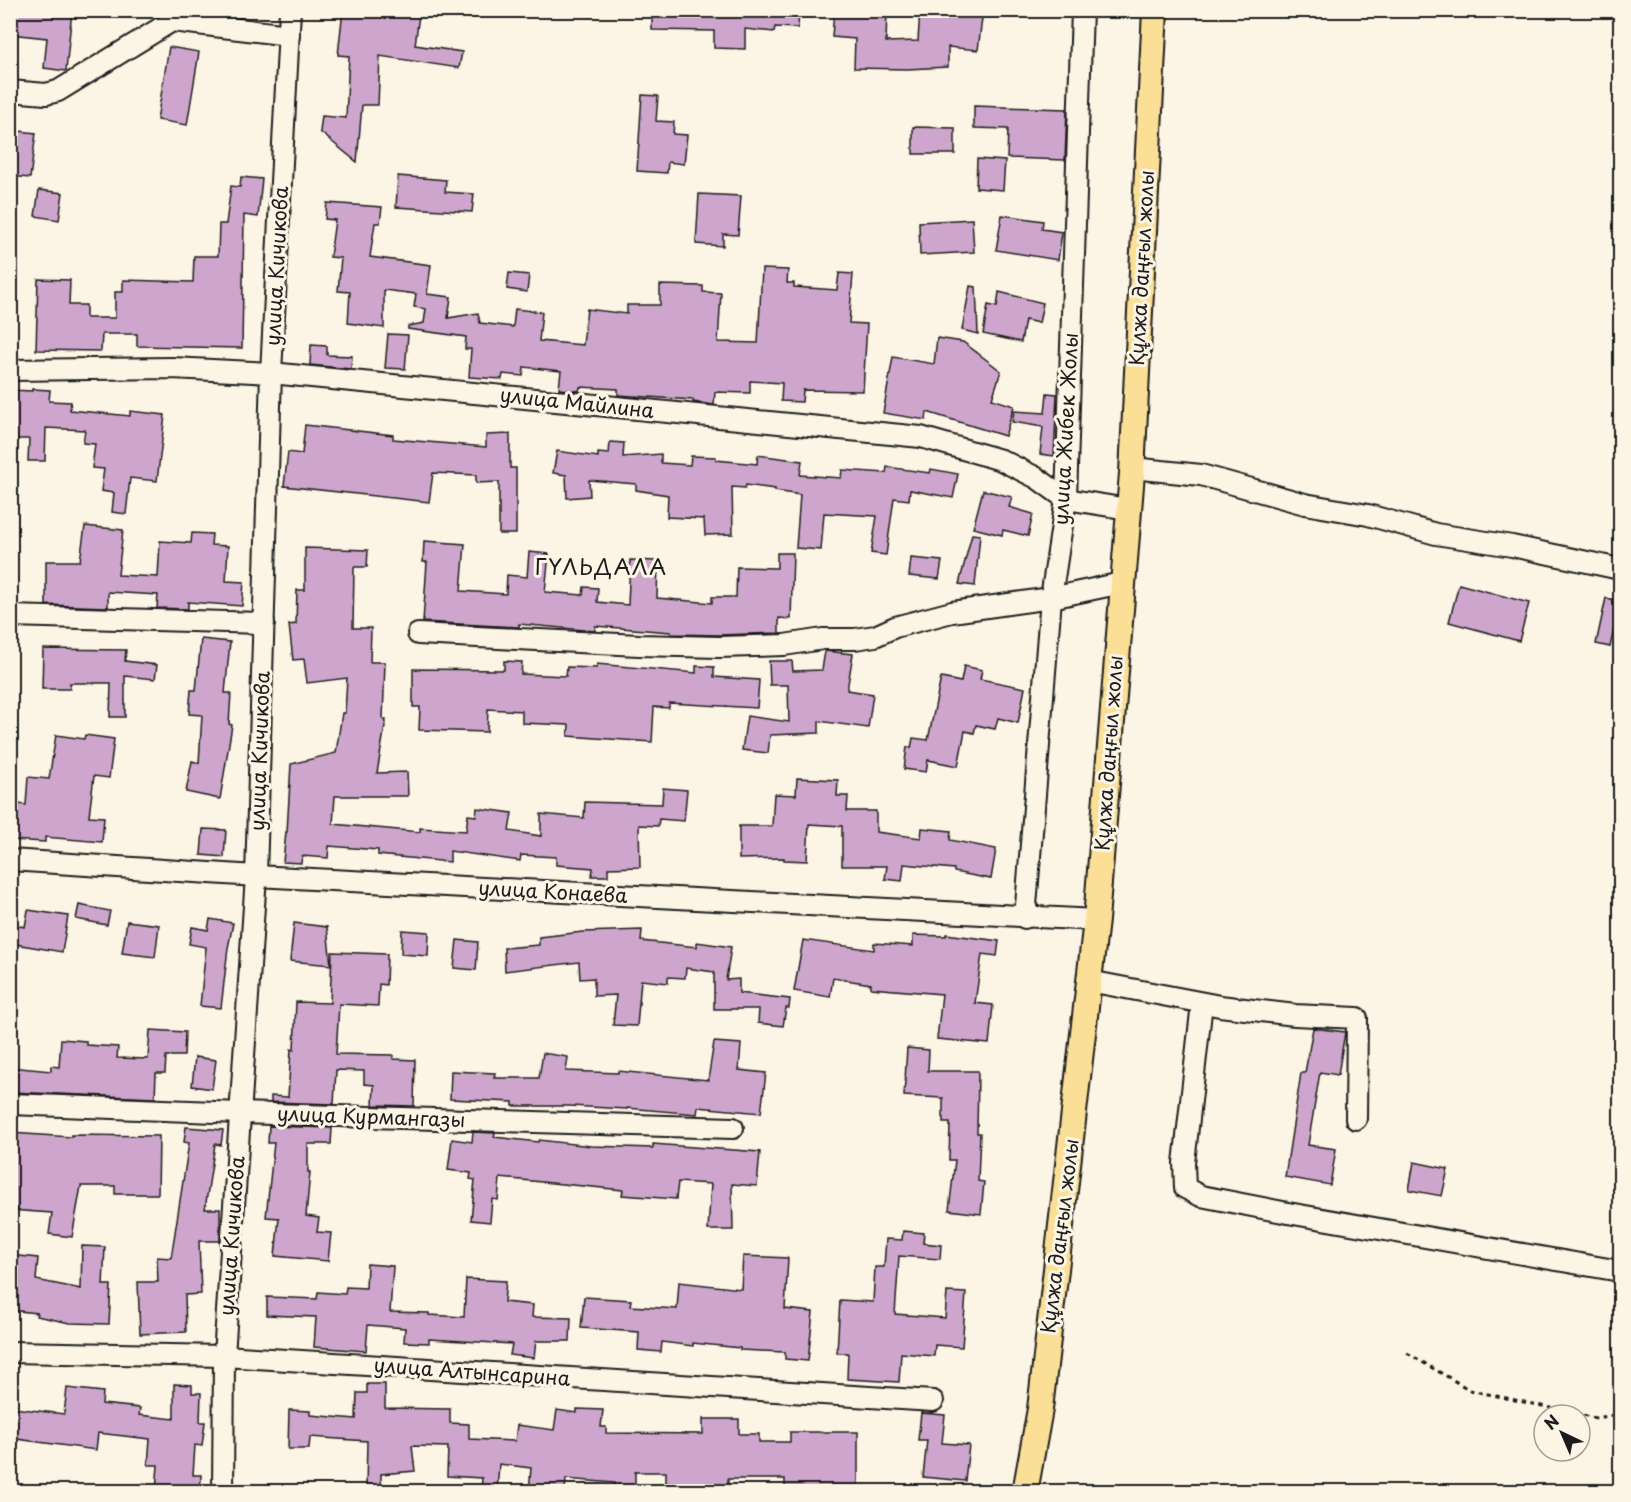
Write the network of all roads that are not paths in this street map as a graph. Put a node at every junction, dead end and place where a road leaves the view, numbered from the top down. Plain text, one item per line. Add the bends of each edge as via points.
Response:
1 (290, 10) edge
2 (1082, 10) edge
3 (1155, 10) edge
4 (289, 35) junction
5 (10, 91) edge
6 (10, 370) edge
7 (271, 373) junction
8 (1132, 468) junction
9 (1066, 499) junction
10 (1128, 509) junction
11 (1620, 569) edge
12 (1122, 583) junction
13 (1051, 597) junction
14 (10, 616) edge
15 (264, 623) junction
16 (418, 634) dead end
17 (10, 860) edge
18 (256, 876) junction
19 (1025, 918) junction
20 (1096, 920) junction
21 (1089, 981) junction
22 (1202, 1002) junction
23 (10, 1104) edge
24 (241, 1113) junction
25 (1356, 1119) dead end
26 (733, 1128) dead end
27 (1620, 1271) edge
28 (10, 1352) edge
29 (224, 1356) junction
30 (933, 1401) dead end
31 (223, 1491) edge
32 (1025, 1491) edge

1 - 4 street, улица Кичикова
2 - 9 street, улица Жибек Жолы
3 - 8 main road, Құлжа даңғыл жолы
4 - 5 street via 172,21 58,91
4 - 7 street, улица Кичикова
6 - 7 street, улица Майлина via 172,368
7 - 9 street, улица Майлина via 921,436 1001,460 1037,478
7 - 15 street, улица Кичикова
8 - 10 main road, Құлжа даңғыл жолы
8 - 11 street via 1201,475 1436,534
9 - 10 street, улица Майлина
9 - 13 street, улица Жибек Жолы
10 - 12 main road, Құлжа даңғыл жолы
12 - 13 street
12 - 20 main road, Құлжа даңғыл жолы
13 - 16 street via 952,612 875,636 784,645 639,645
13 - 19 street, улица Жибек Жолы
14 - 15 street
15 - 18 street, улица Кичикова
17 - 18 street, улица Конаева
18 - 19 street, улица Конаева
18 - 24 street, улица Кичикова
19 - 20 street, улица Конаева
20 - 21 main road, Құлжа даңғыл жолы
21 - 22 street
21 - 32 main road, Құлжа даңғыл жолы via 1040,1409
22 - 25 street via 1294,1015 1357,1018
22 - 27 street via 1184,1163 1185,1188 1201,1196 1288,1213
23 - 24 street, улица Курмангазы
24 - 26 street, улица Курмангазы
24 - 29 street, улица Кичикова
28 - 29 street, улица Алтынсарина
29 - 30 street, улица Алтынсарина
29 - 31 street, улица Кичикова

